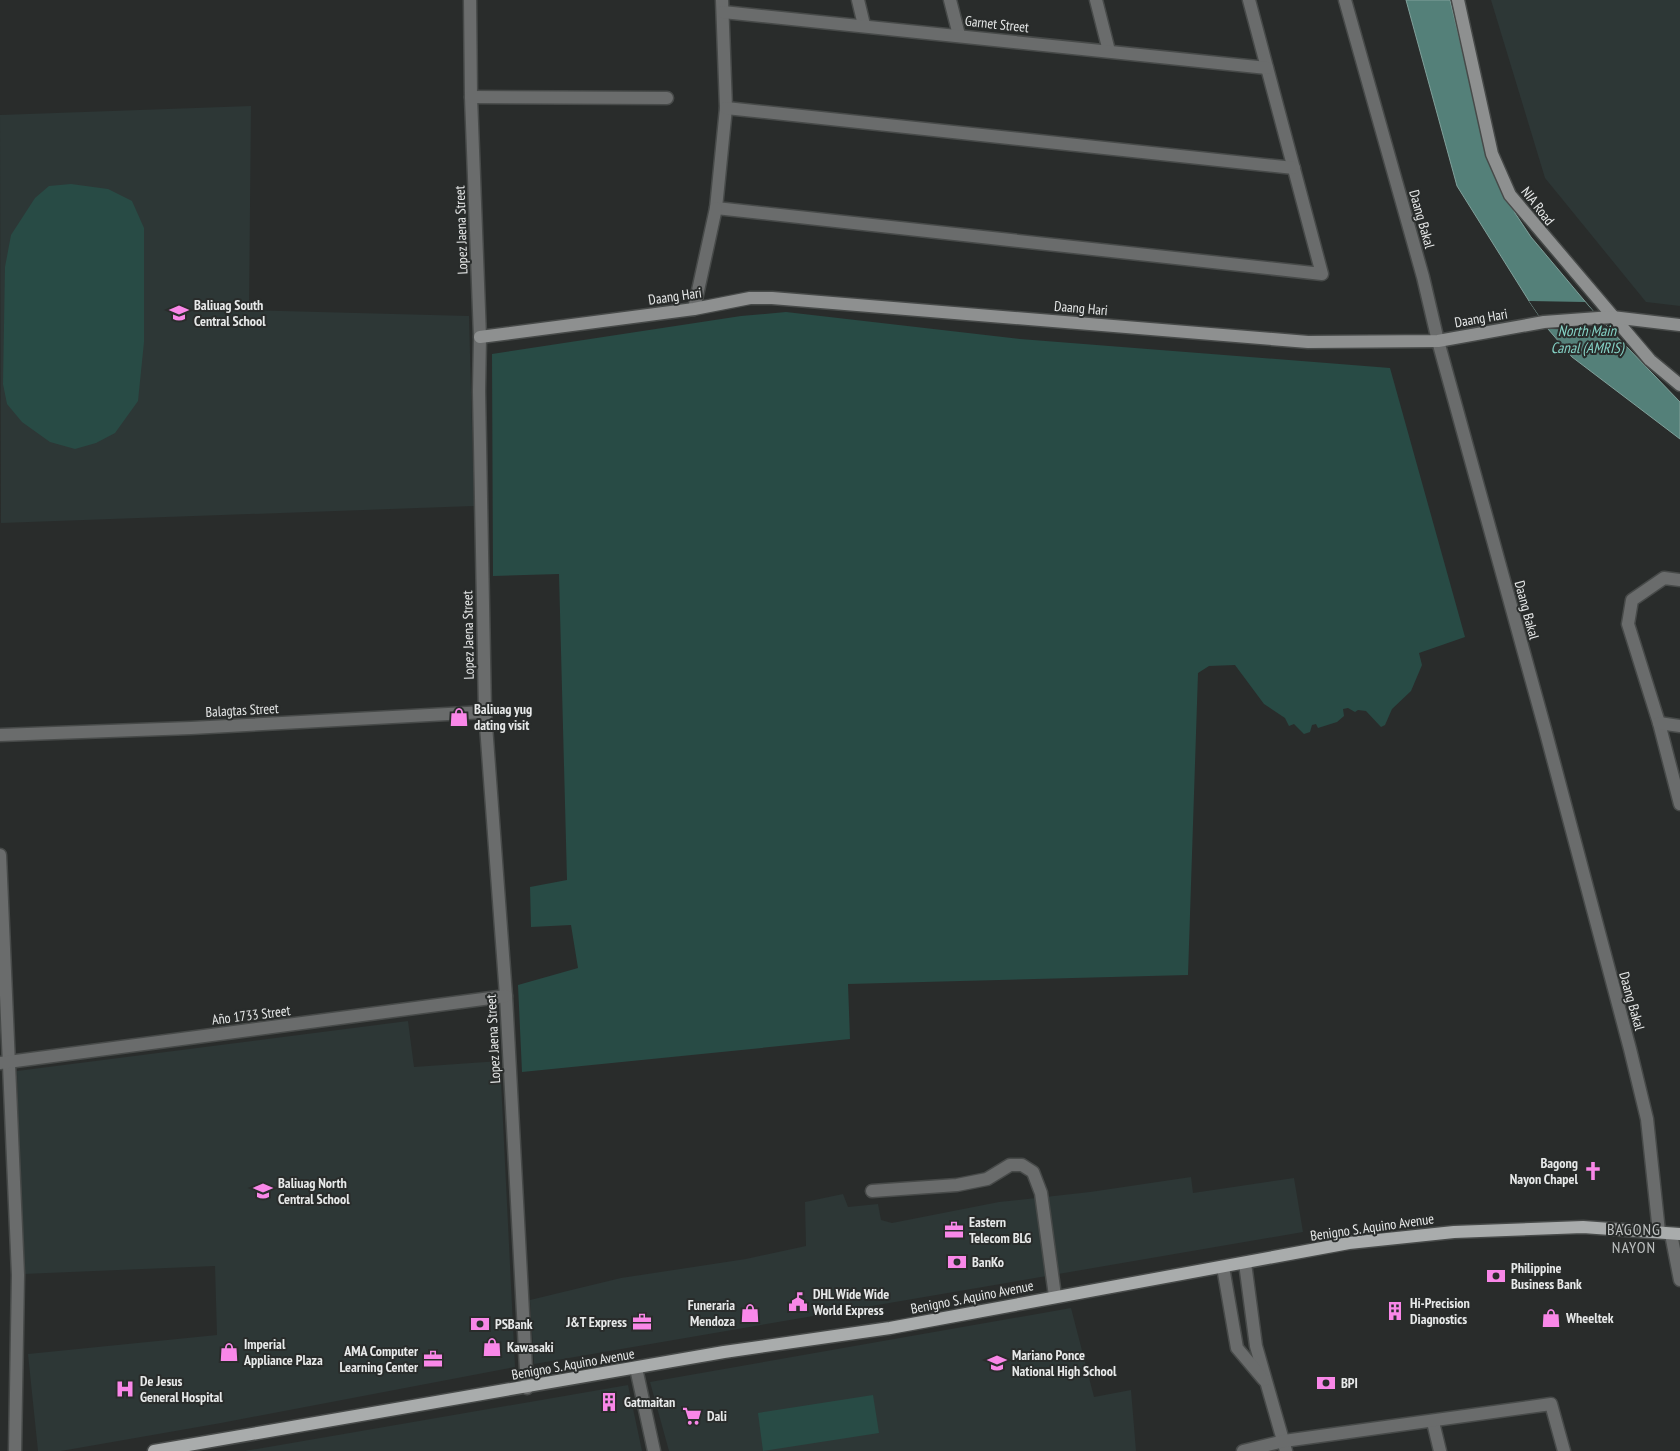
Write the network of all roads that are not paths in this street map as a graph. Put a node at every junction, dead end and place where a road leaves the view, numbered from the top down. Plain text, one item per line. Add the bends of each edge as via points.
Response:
1 (470, 0) edge
2 (858, 0) edge
3 (950, 0) edge
4 (1096, 0) edge
5 (1249, 0) edge
6 (1345, 0) edge
7 (1458, 0) edge
8 (723, 6) edge
9 (864, 25) junction
10 (959, 35) junction
11 (1109, 51) junction
12 (1267, 68) junction
13 (471, 97) junction
14 (667, 98) dead end
15 (726, 108) junction
16 (1294, 168) junction
17 (716, 208) junction
18 (694, 310) junction
19 (1612, 317) junction
20 (1680, 325) edge
21 (480, 337) junction
22 (1438, 341) junction
23 (1680, 385) edge
24 (1680, 580) edge
25 (484, 712) junction
26 (1659, 723) junction
27 (1680, 726) edge
28 (0, 735) edge
29 (1680, 804) edge
30 (0, 856) edge
31 (506, 996) junction
32 (5, 1062) edge
33 (872, 1191) dead end
34 (1670, 1233) edge
35 (1245, 1263) junction
36 (1223, 1267) junction
37 (1680, 1280) edge
38 (1055, 1296) junction
39 (636, 1368) junction
40 (1269, 1386) junction
41 (527, 1388) junction
42 (1433, 1422) junction
43 (1285, 1446) edge
44 (16, 1451) edge
45 (154, 1451) edge
46 (654, 1451) edge
47 (1242, 1451) edge
48 (1440, 1451) edge
49 (1564, 1451) edge

1 - 13 street, Lopez Jaena Street
2 - 9 street
3 - 10 street
4 - 11 street
5 - 12 street
6 - 22 street, Daang Bakal
7 - 19 street, NIA Road via 1492,154 1510,195
8 - 9 street, Garnet Street
8 - 15 street
9 - 10 street, Garnet Street
10 - 11 street, Garnet Street
11 - 12 street, Garnet Street
12 - 16 street
13 - 14 street
13 - 21 street, Lopez Jaena Street
15 - 16 street
15 - 17 street
16 - 17 street via 1322,274
17 - 18 street
18 - 21 street, Daang Hari
18 - 22 street, Daang Hari via 750,298 772,298 1308,342
19 - 20 street, Daang Hari
19 - 22 street, Daang Hari via 1544,322
19 - 23 street, NIA Road via 1650,360
21 - 25 street, Lopez Jaena Street
22 - 34 street, Daang Bakal via 1632,1058
24 - 26 street via 1664,578 1632,600 1628,624
25 - 28 street, Balagtas Street
25 - 31 street, Lopez Jaena Street
26 - 27 street
26 - 29 street
30 - 32 street
31 - 32 street, Año 1733 Street
31 - 41 street, Lopez Jaena Street
32 - 44 street via 18,1275
33 - 38 street via 957,1185 987,1179 1010,1165 1022,1165 1033,1172 1041,1193
34 - 35 main road, Benigno S. Aquino Avenue via 1583,1227 1454,1232 1349,1243
34 - 37 street, Daang Bakal
35 - 36 main road, Benigno S. Aquino Avenue
35 - 40 street via 1256,1346
36 - 38 main road, Benigno S. Aquino Avenue
36 - 40 street via 1237,1348
38 - 39 main road, Benigno S. Aquino Avenue via 890,1328
39 - 41 main road, Benigno S. Aquino Avenue
39 - 46 street
40 - 43 street
41 - 45 main road, Benigno S. Aquino Avenue
42 - 43 street
42 - 48 street
42 - 49 street via 1551,1404
43 - 47 street

